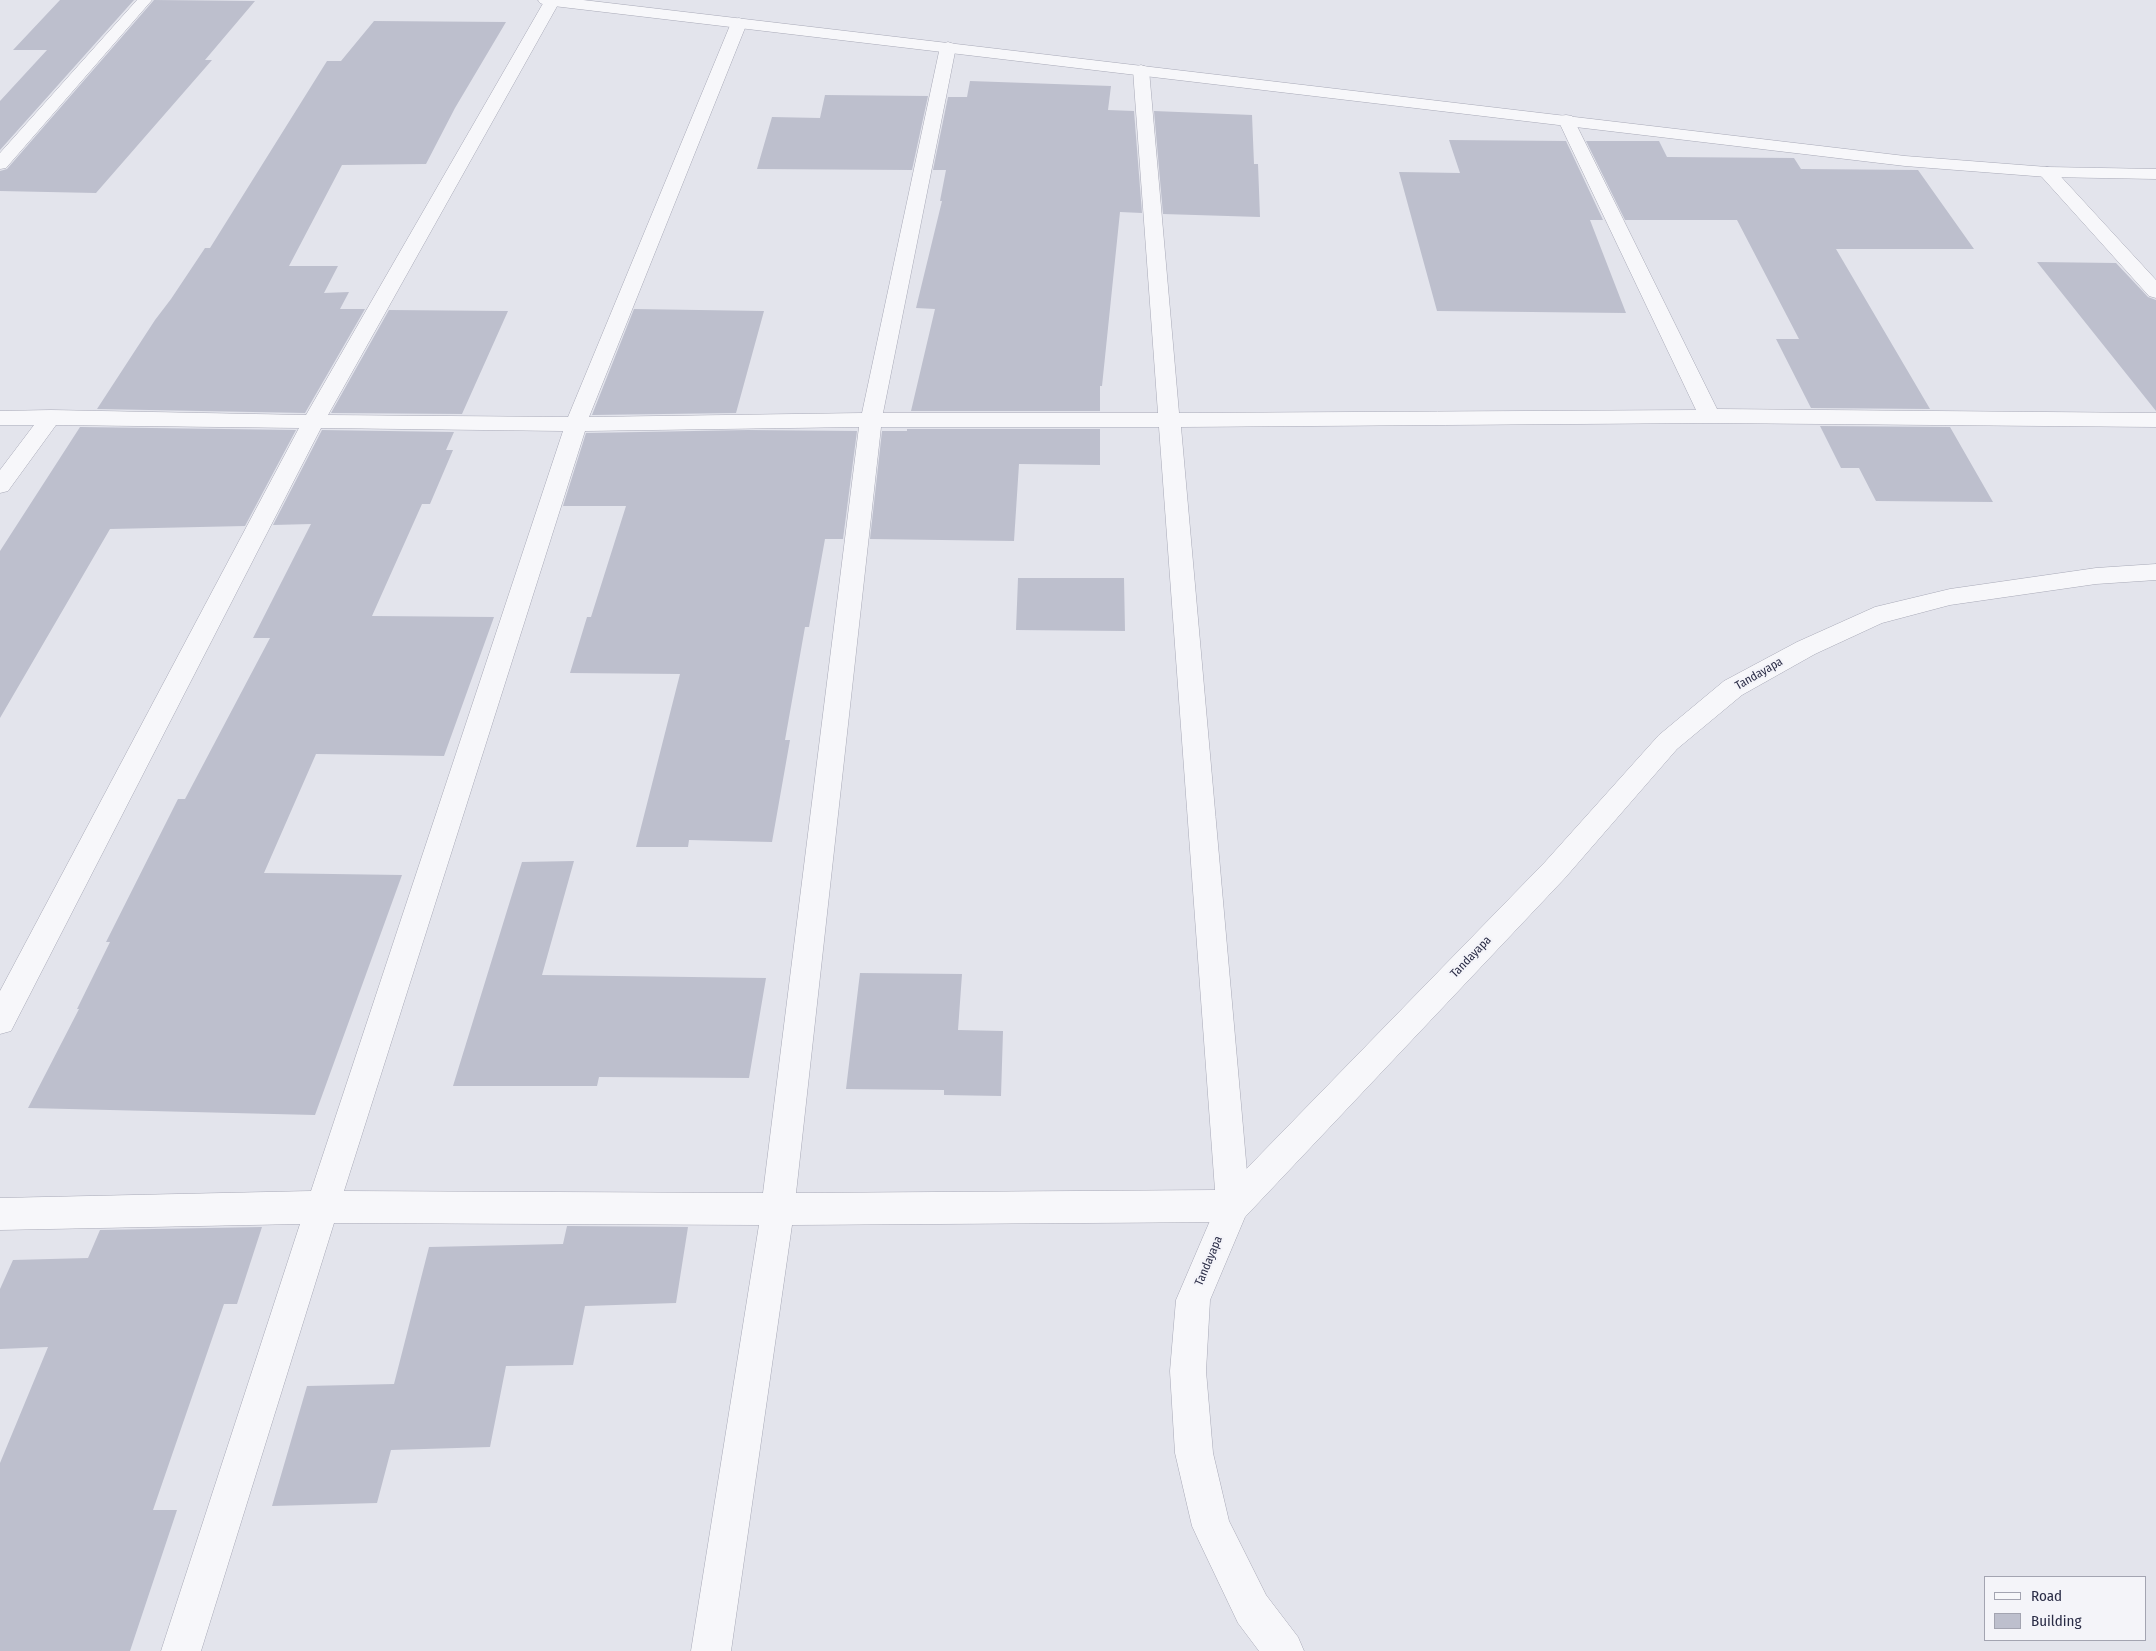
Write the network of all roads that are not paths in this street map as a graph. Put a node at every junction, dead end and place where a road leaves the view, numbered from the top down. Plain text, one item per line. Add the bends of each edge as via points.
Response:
1 (145, 0) edge
2 (549, 0) edge
3 (739, 23) junction
4 (948, 47) junction
5 (1141, 70) junction
6 (1566, 120) junction
7 (0, 164) edge
8 (2047, 172) junction
9 (2156, 174) edge
10 (2156, 292) edge
11 (1710, 416) junction
12 (51, 417) junction
13 (0, 418) edge
14 (314, 420) junction
15 (872, 420) junction
16 (1169, 420) junction
17 (2156, 420) edge
18 (576, 424) junction
19 (0, 486) edge
20 (2156, 572) edge
21 (0, 1021) edge
22 (1233, 1206) junction
23 (322, 1207) junction
24 (778, 1209) junction
25 (0, 1214) edge
26 (181, 1651) edge
27 (711, 1651) edge
28 (1284, 1651) edge

1 - 7 street
2 - 3 street
2 - 14 street
3 - 4 street
3 - 18 street
4 - 5 street
4 - 15 street
5 - 6 street
5 - 16 street
6 - 8 street via 1905,161
6 - 11 street
8 - 9 street
8 - 10 street
11 - 16 street
11 - 17 street
12 - 13 street
12 - 14 street
12 - 19 street
14 - 18 street
14 - 21 street
15 - 16 street
15 - 18 street
15 - 24 street
16 - 22 street
18 - 23 street
20 - 22 street, Tandayapa via 2096,576 1950,597 1875,616 1806,648 1733,688 1668,742 1555,870
22 - 24 street
22 - 28 street, Tandayapa via 1193,1300 1188,1371 1194,1454 1211,1526 1252,1609
23 - 24 street
23 - 25 street
23 - 26 street
24 - 27 street

